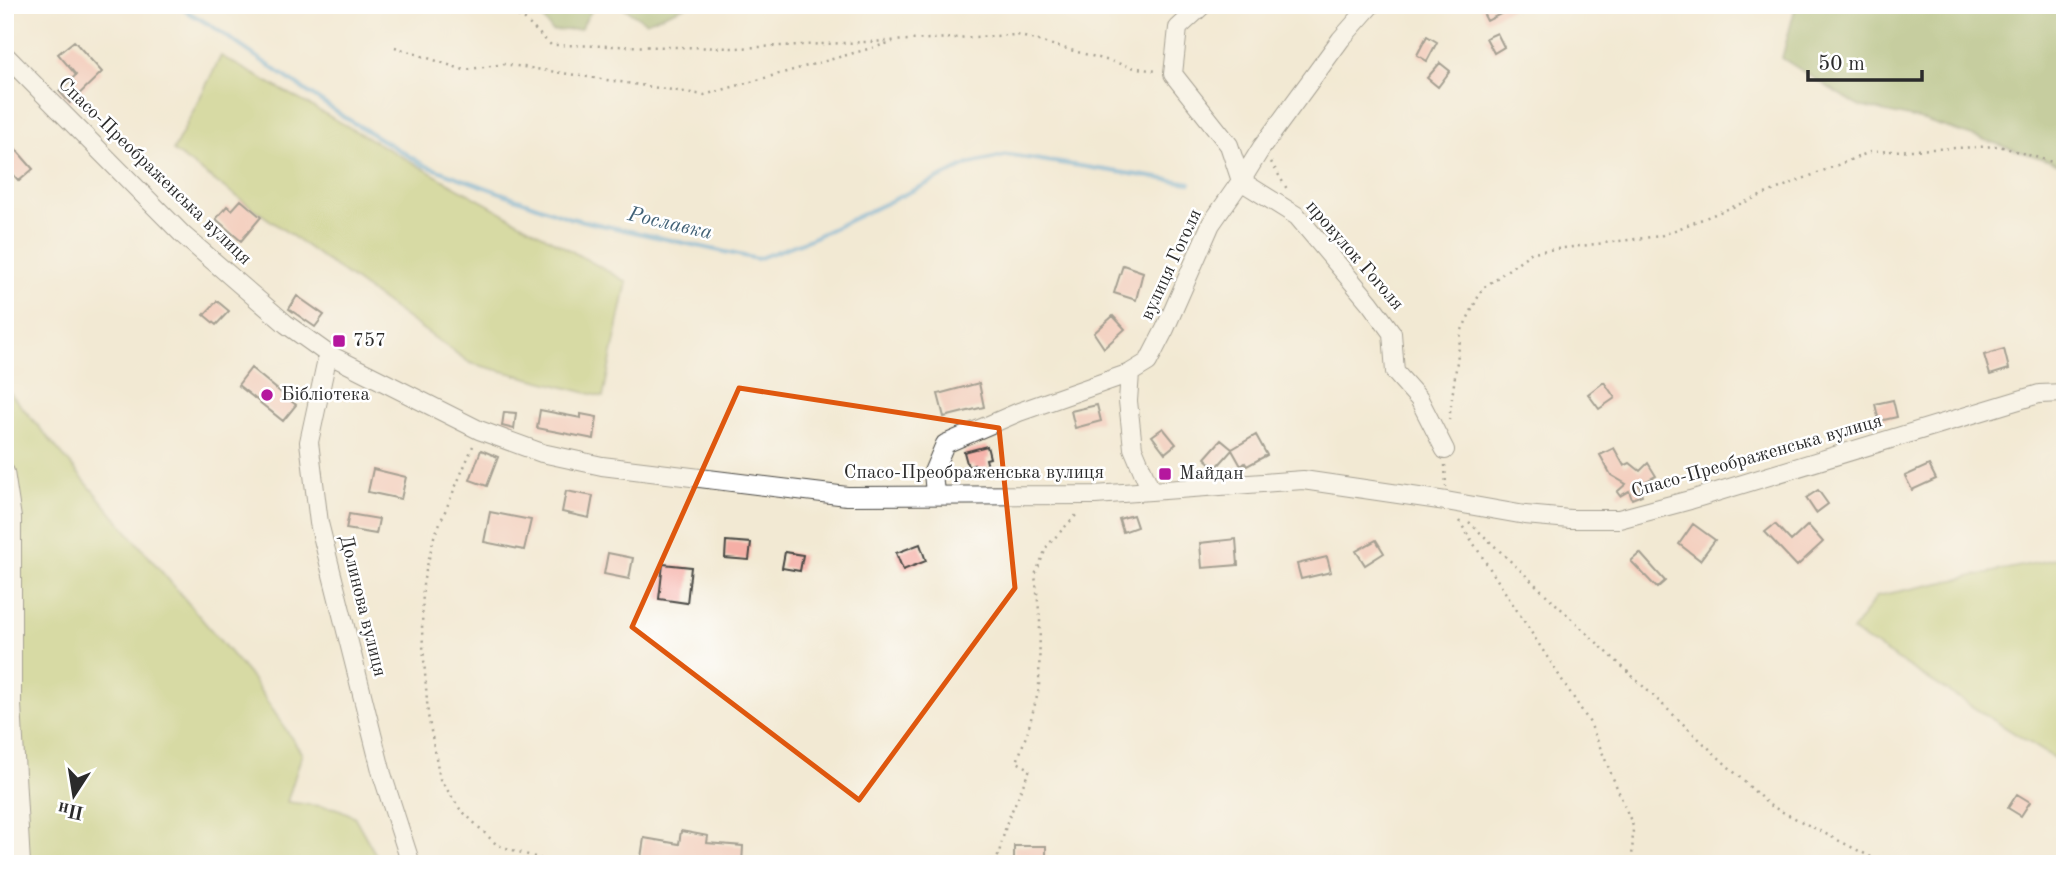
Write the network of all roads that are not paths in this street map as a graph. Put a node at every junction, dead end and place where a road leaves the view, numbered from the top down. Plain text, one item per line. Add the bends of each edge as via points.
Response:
1 (1203, 5) edge
2 (1371, 5) edge
3 (5, 55) edge
4 (1241, 181) junction
5 (328, 354) junction
6 (1130, 373) junction
7 (2065, 393) edge
8 (1445, 450) road end
9 (5, 472) edge
10 (1151, 491) junction
11 (935, 494) junction
12 (21, 864) edge
13 (411, 864) edge

1 - 4 street via 1178,28 1174,74 1229,145
2 - 4 street, вулиця Гоголя via 1341,39
3 - 5 street, Спасо-Преображенська вулиця via 183,235
4 - 6 street, вулиця Гоголя via 1211,224 1147,362
4 - 8 street, провулок Гоголя via 1297,216 1370,303 1392,333 1395,372 1419,398
5 - 11 street, Спасо-Преображенська вулиця via 480,430 542,453 602,466 847,496
5 - 13 street, Долинова вулиця via 309,442 319,523 382,774
6 - 10 street via 1133,448
6 - 11 street via 945,444 933,472
7 - 10 street, Спасо-Преображенська вулиця via 2039,394 1619,519 1525,515 1303,480
9 - 12 street via 12,518 12,704
10 - 11 street, Спасо-Преображенська вулиця

